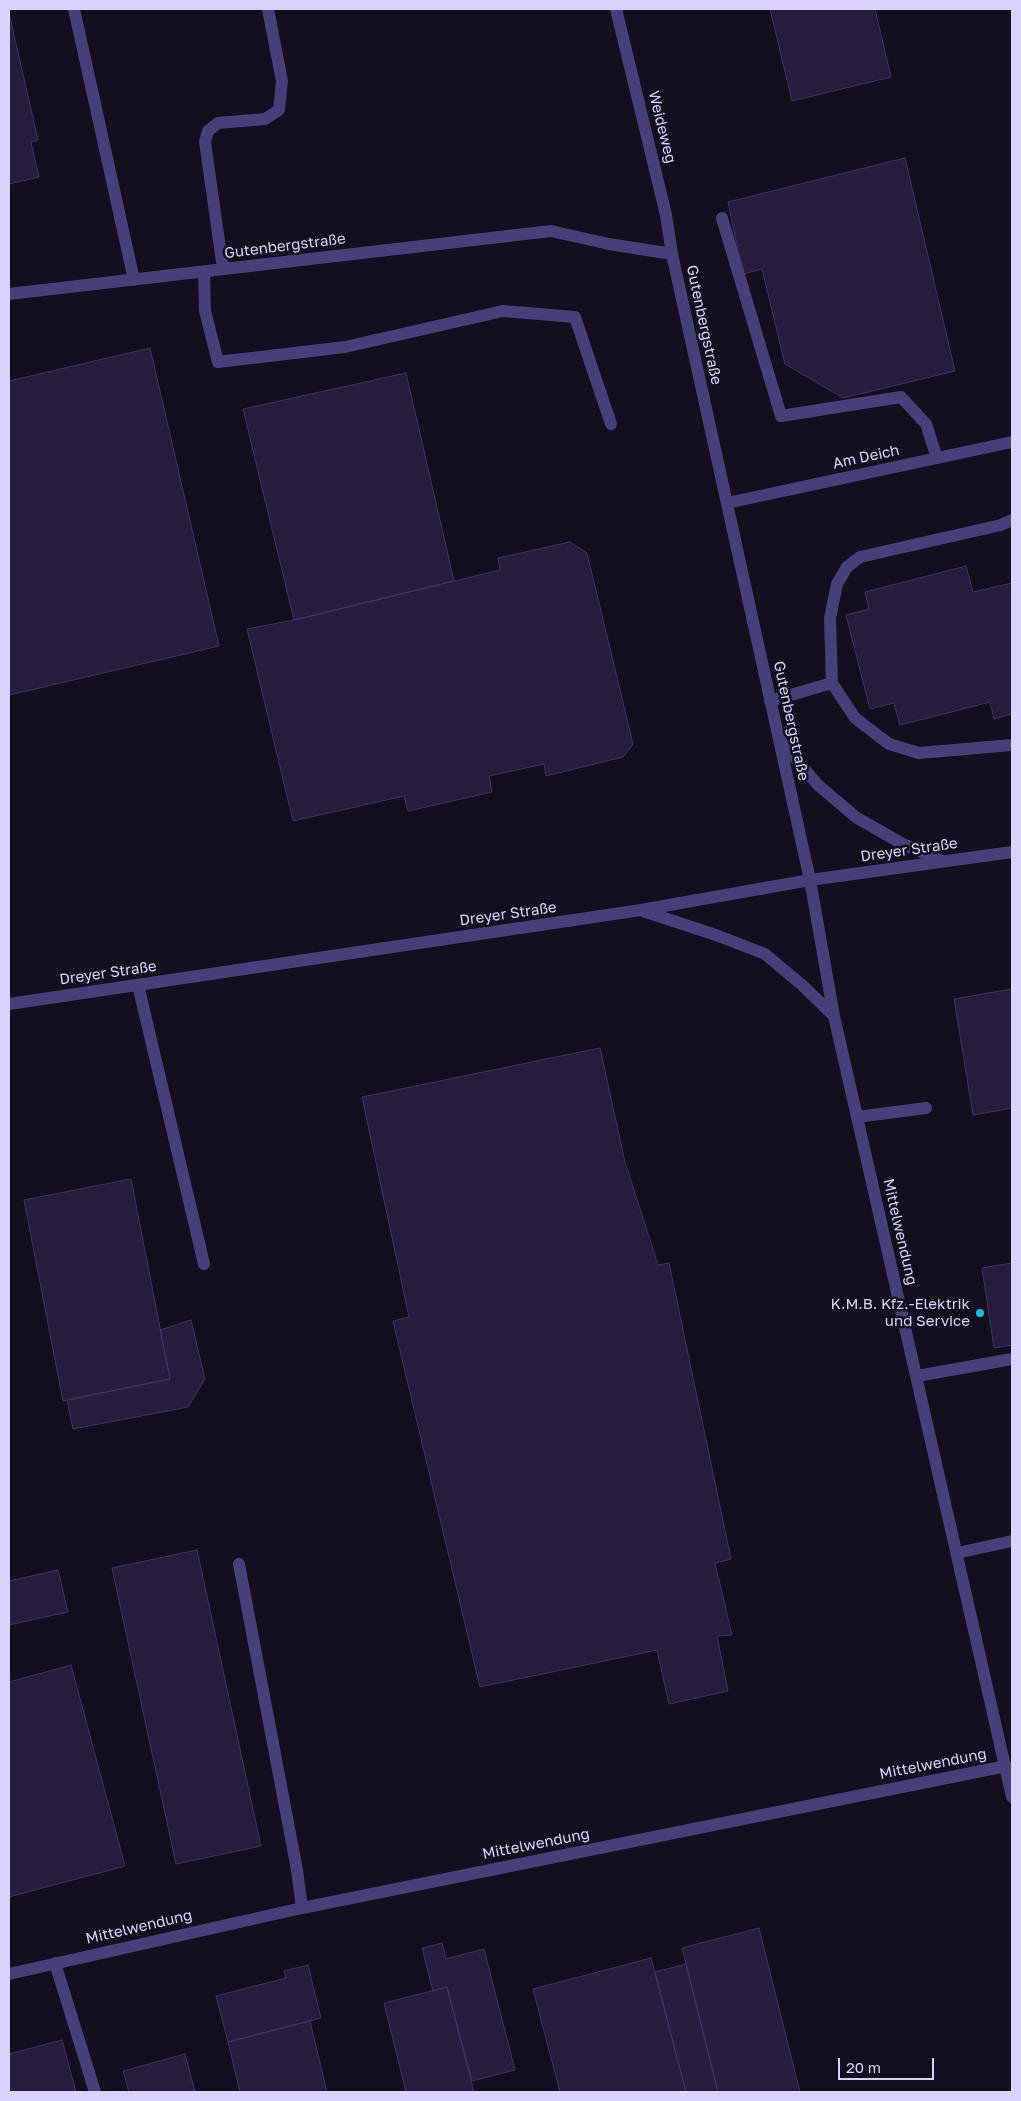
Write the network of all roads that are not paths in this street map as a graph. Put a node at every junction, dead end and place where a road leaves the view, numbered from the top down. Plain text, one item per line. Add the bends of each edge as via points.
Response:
1 (74, 9) edge
2 (268, 9) edge
3 (616, 9) edge
4 (722, 218) dead end
5 (672, 254) junction
6 (222, 269) junction
7 (204, 271) junction
8 (134, 280) junction
9 (9, 294) edge
10 (612, 424) dead end
11 (1012, 442) edge
12 (937, 458) junction
13 (727, 503) junction
14 (1012, 520) edge
15 (832, 683) junction
16 (770, 701) junction
17 (778, 738) junction
18 (1012, 744) edge
19 (1012, 852) edge
20 (943, 862) junction
21 (810, 880) junction
22 (641, 910) junction
23 (138, 985) junction
24 (9, 1004) edge
25 (834, 1016) junction
26 (926, 1108) dead end
27 (857, 1116) junction
28 (204, 1264) dead end
29 (1012, 1359) edge
30 (916, 1376) junction
31 (1012, 1541) edge
32 (957, 1553) junction
33 (239, 1564) dead end
34 (1006, 1766) junction
35 (1012, 1796) edge
36 (302, 1908) junction
37 (55, 1963) junction
38 (9, 1974) edge
39 (95, 2092) edge

1 - 8 street
2 - 6 street via 282,81 279,110 264,119 218,123 208,131 205,142
3 - 5 street, Weideweg via 666,215
4 - 12 street via 781,416 901,398 926,424
5 - 6 street, Gutenbergstraße via 551,231
5 - 13 street, Gutenbergstraße
6 - 7 street, Gutenbergstraße
7 - 8 street, Gutenbergstraße
7 - 10 street via 205,311 218,362 345,347 503,311 575,317
8 - 9 street, Gutenbergstraße
11 - 12 street, Am Deich
12 - 13 street, Am Deich
13 - 16 street, Gutenbergstraße
14 - 15 street via 860,557 847,567 837,584 830,618
15 - 16 street
15 - 18 street via 855,718 889,744 920,753
16 - 17 street, Gutenbergstraße
17 - 20 street via 818,785 857,818
17 - 21 street, Gutenbergstraße
19 - 20 street, Dreyer Straße
20 - 21 street, Dreyer Straße
21 - 22 street, Dreyer Straße
21 - 25 street, Mittelwendung
22 - 23 street, Dreyer Straße
22 - 25 street via 765,954
23 - 24 street, Dreyer Straße
23 - 28 street
25 - 27 street, Mittelwendung
26 - 27 street
27 - 30 street, Mittelwendung
29 - 30 street
30 - 32 street, Mittelwendung
31 - 32 street
32 - 34 street, Mittelwendung
33 - 36 street
34 - 35 street
34 - 36 street, Mittelwendung
36 - 37 street, Mittelwendung
37 - 38 street, Mittelwendung
37 - 39 street

